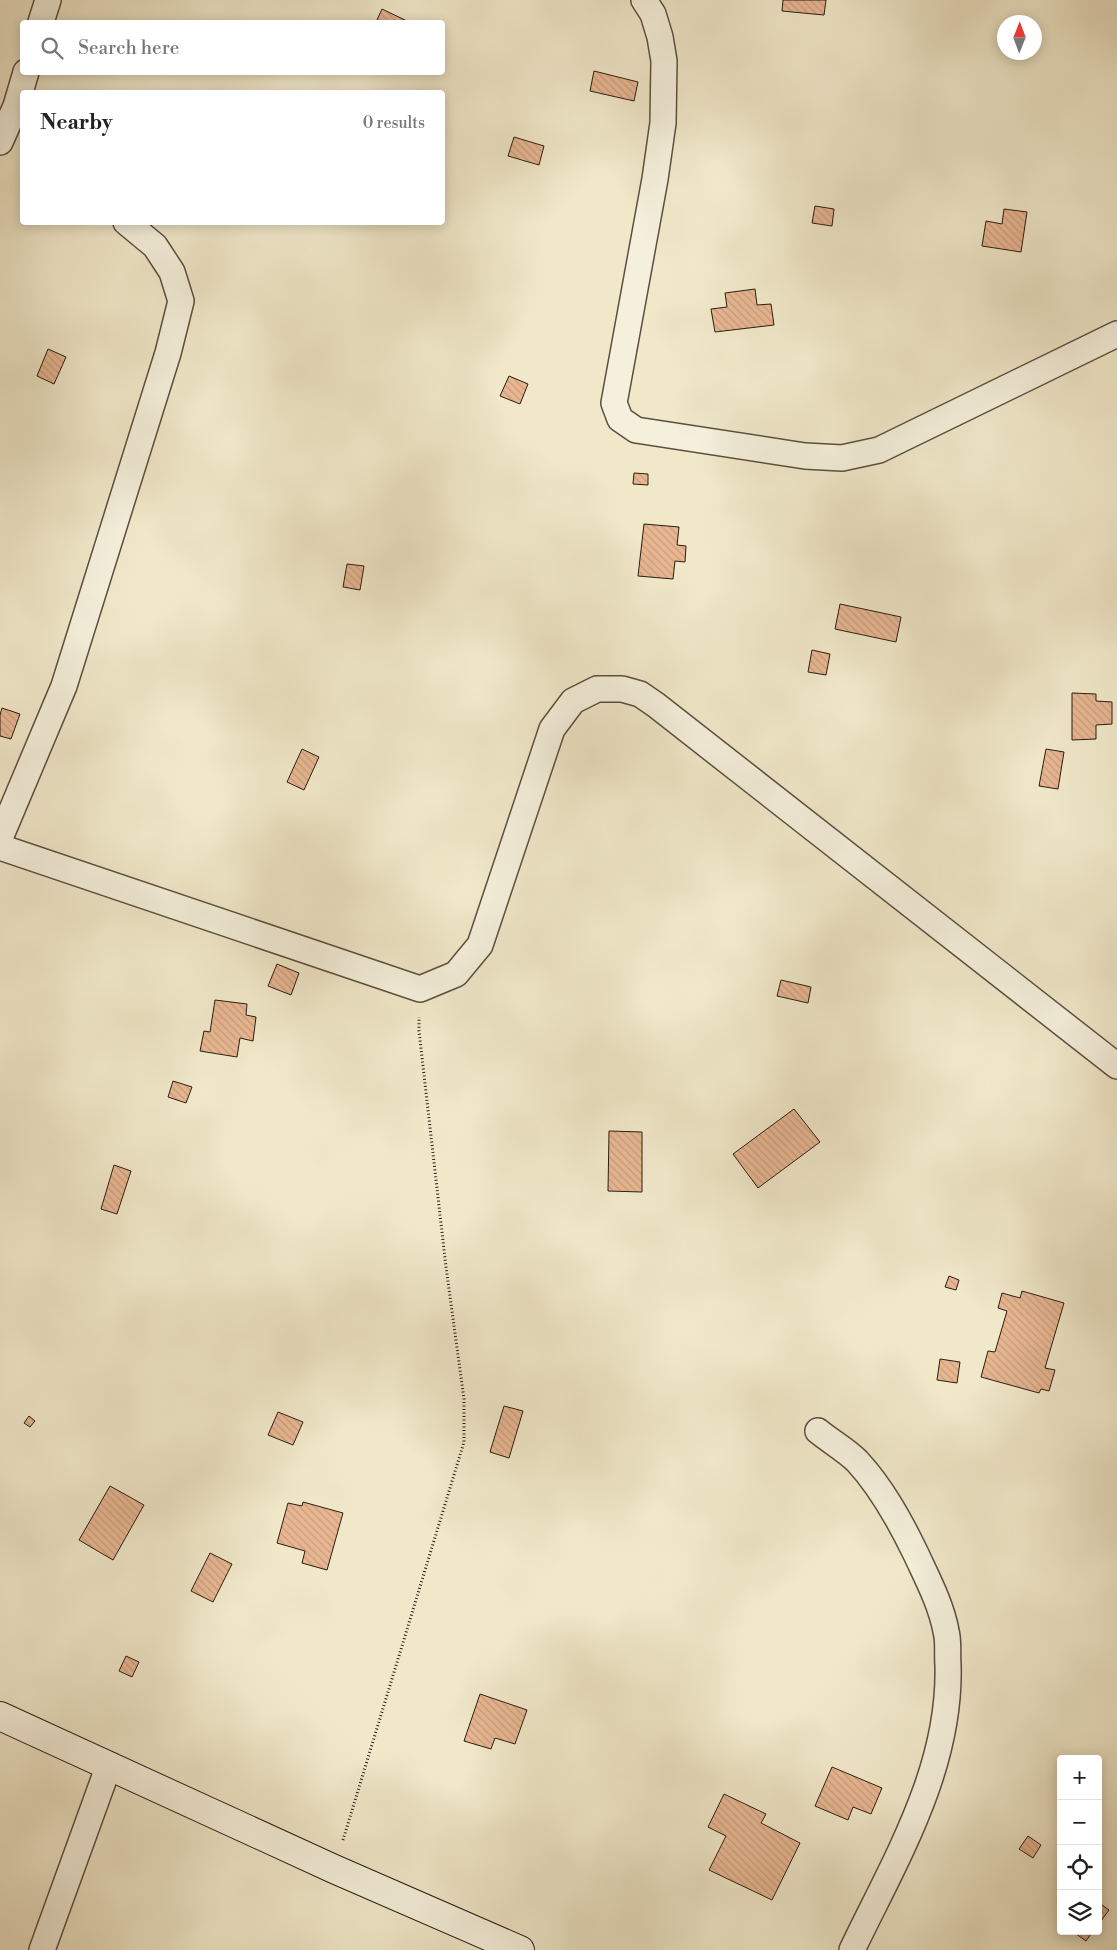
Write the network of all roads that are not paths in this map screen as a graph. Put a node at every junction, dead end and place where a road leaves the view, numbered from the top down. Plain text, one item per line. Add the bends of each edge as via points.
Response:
1 (48, 0) edge
2 (644, 0) edge
3 (42, 20) edge
4 (26, 75) edge
5 (23, 90) edge
6 (20, 110) edge
7 (0, 142) edge
8 (130, 225) edge
9 (1117, 334) edge
10 (0, 838) edge
11 (0, 847) edge
12 (1117, 1066) edge
13 (818, 1431) dead end
14 (0, 1716) edge
15 (109, 1765) junction
16 (42, 1950) edge
17 (520, 1950) edge
18 (852, 1950) edge

1 - 3 street
2 - 9 street via 660,37 664,61 662,123 655,179 614,403 620,419 636,430 805,456 842,458 879,450
4 - 5 street
6 - 7 street
8 - 10 street via 155,246 172,272 181,301 168,353 64,686
11 - 12 street via 420,989 456,974 480,945 556,722 573,701 596,689 622,689 640,694 656,705
13 - 18 street via 856,1460 878,1486 904,1529 947,1632 948,1684 942,1736 931,1778
14 - 15 street
15 - 16 street
15 - 17 street

